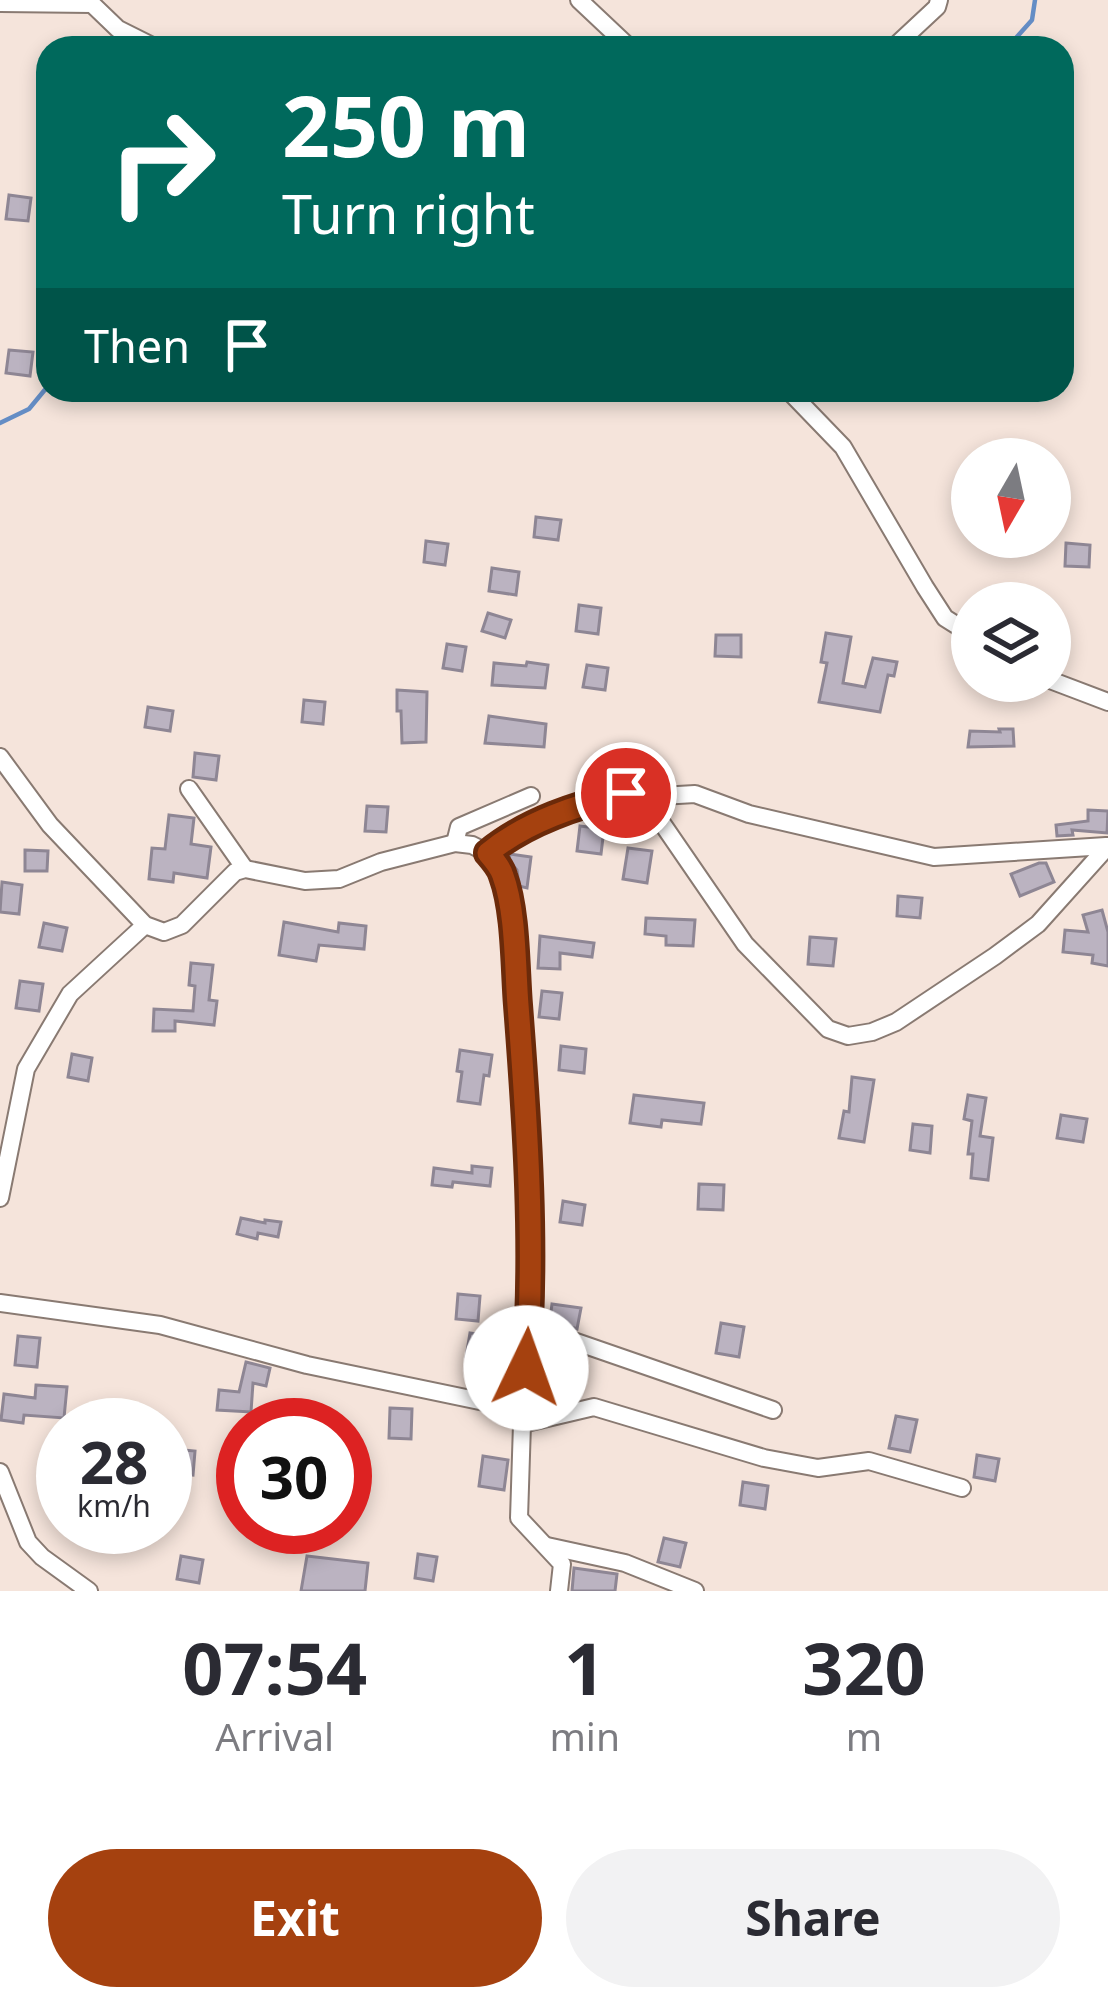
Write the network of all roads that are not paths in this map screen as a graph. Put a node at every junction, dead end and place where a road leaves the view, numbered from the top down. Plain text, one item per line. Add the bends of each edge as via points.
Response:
1 (579, 0) edge
2 (939, 0) edge
3 (0, 3) edge
4 (133, 36) edge
5 (617, 36) edge
6 (906, 36) edge
7 (800, 402) edge
8 (951, 622) edge
9 (1071, 688) edge
10 (1108, 702) edge
11 (0, 757) edge
12 (189, 789) dead end
13 (531, 796) dead end
14 (644, 797) junction
15 (455, 843) junction
16 (1107, 846) edge
17 (488, 853) junction
18 (245, 868) junction
19 (145, 925) junction
20 (0, 1198) edge
21 (0, 1303) edge
22 (530, 1327) junction
23 (773, 1409) dead end
24 (522, 1417) junction
25 (0, 1472) edge
26 (962, 1487) dead end
27 (544, 1545) junction
28 (89, 1591) edge
29 (560, 1591) edge
30 (695, 1591) edge

1 - 5 street
2 - 6 street
3 - 4 street via 92,4
7 - 8 street via 843,446
9 - 10 street
11 - 19 street via 50,826
12 - 18 street
13 - 15 street via 459,826
14 - 16 street via 695,794 934,857
14 - 16 street via 745,944 828,1029 848,1036 896,1022 1038,924
14 - 17 street via 599,800 508,836
15 - 17 street
15 - 18 street via 339,879
17 - 22 street via 503,873 515,967
18 - 19 street via 182,925 164,932
19 - 20 street via 70,994 26,1069
21 - 24 street via 160,1325
22 - 23 street
22 - 24 street
24 - 26 street via 594,1406 764,1458 818,1468 869,1461
24 - 27 street via 519,1518
25 - 28 street via 28,1543
27 - 29 street via 562,1564
27 - 30 street via 625,1563

